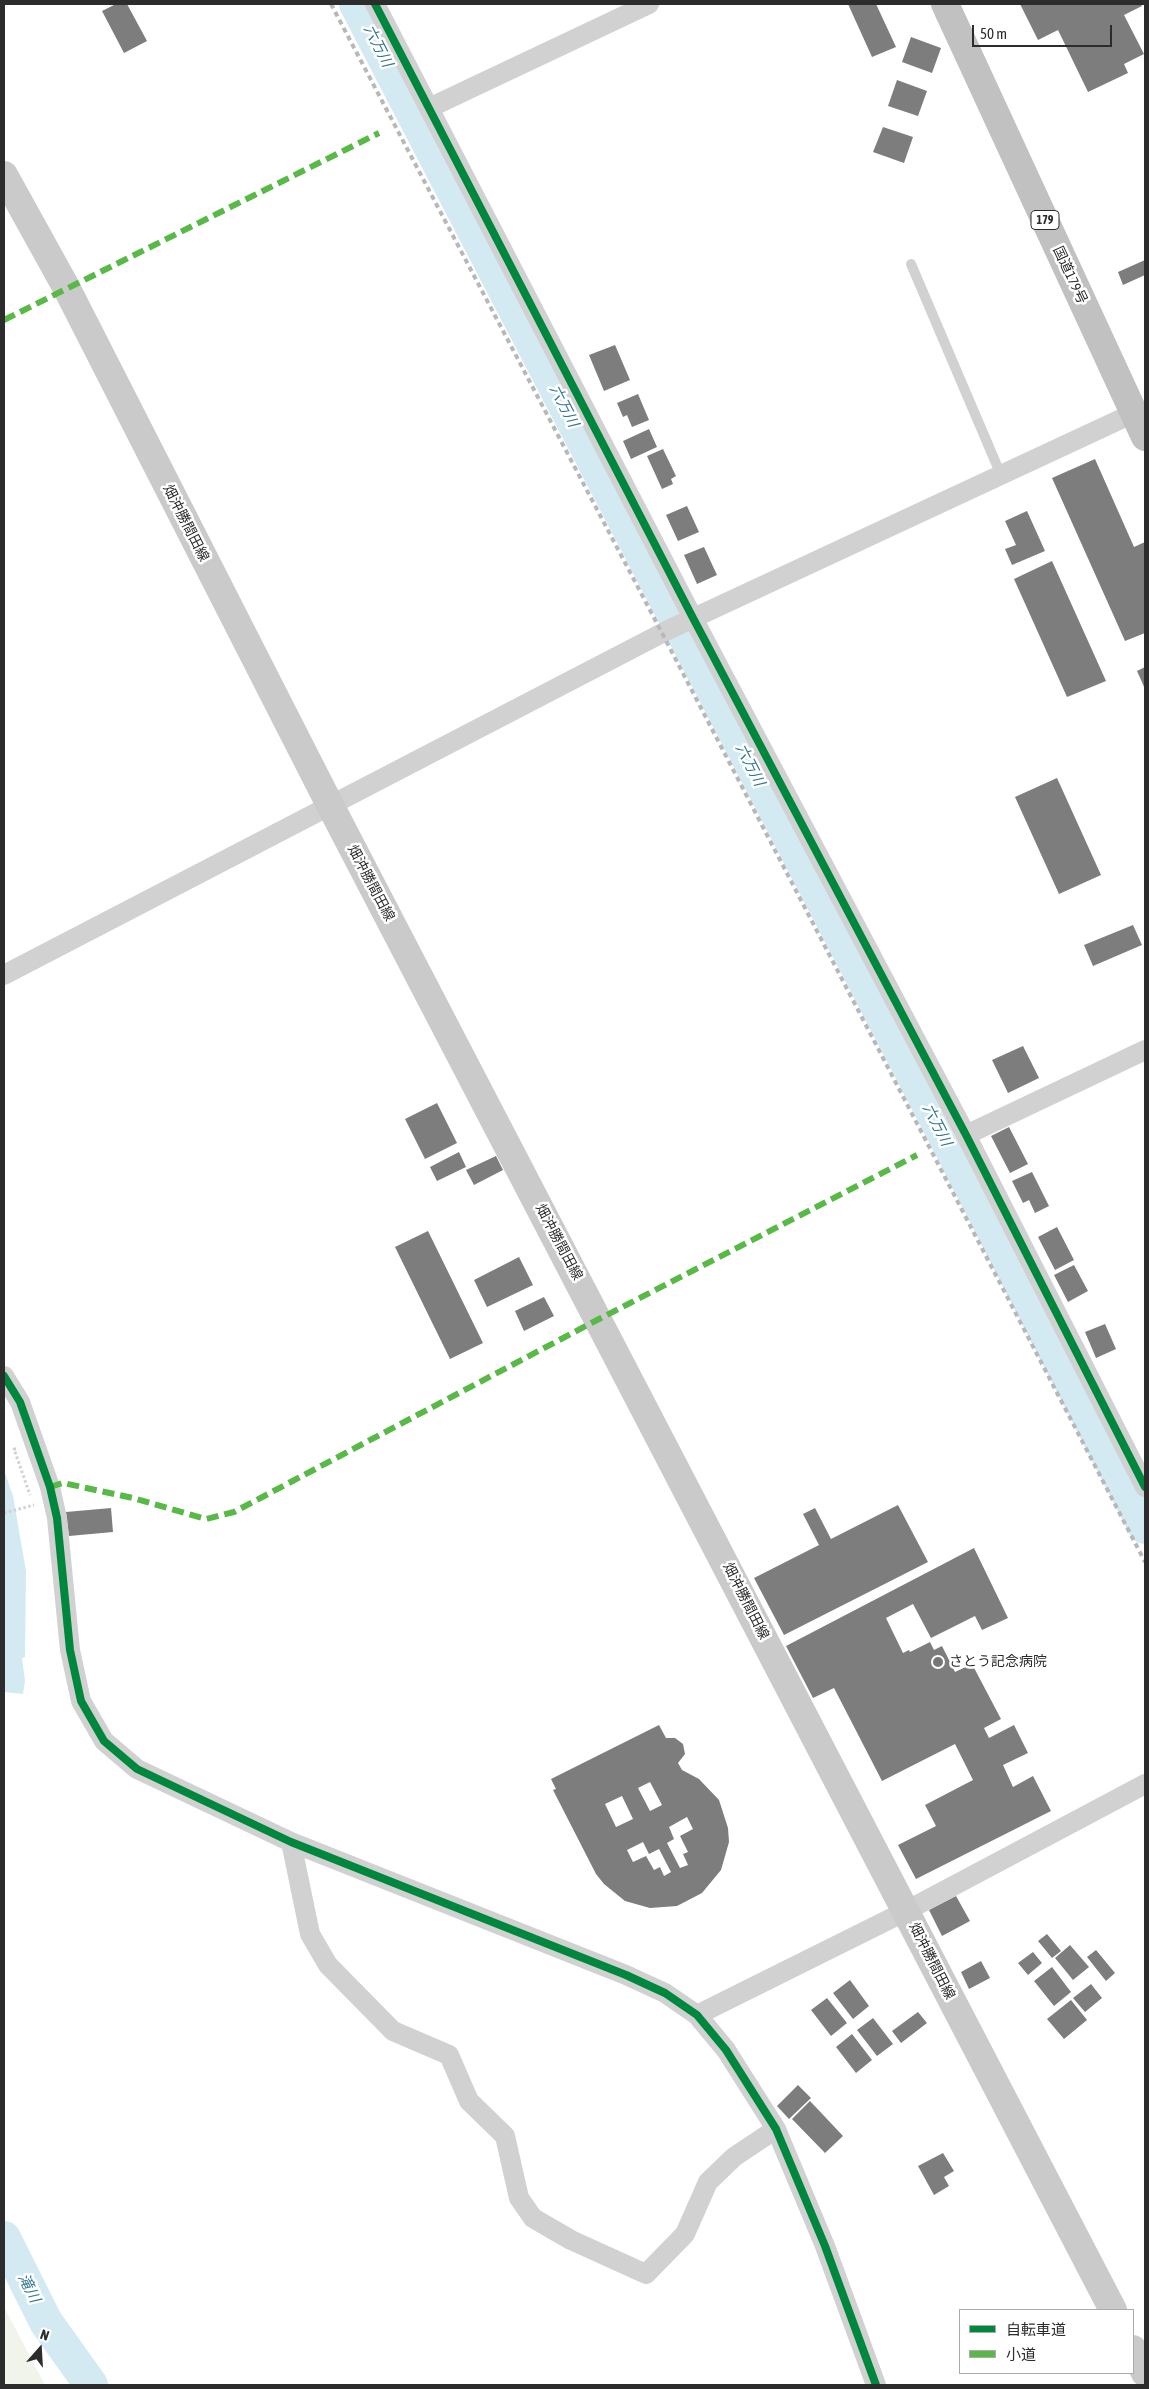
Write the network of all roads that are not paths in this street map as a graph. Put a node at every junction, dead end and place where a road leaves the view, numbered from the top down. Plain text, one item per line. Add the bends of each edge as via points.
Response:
1 (376, 4) edge
2 (649, 4) edge
3 (945, 4) edge
4 (429, 108) junction
5 (4, 175) edge
6 (911, 264) dead end
7 (1140, 425) edge
8 (1001, 475) junction
9 (694, 618) junction
10 (330, 805) junction
11 (4, 974) edge
12 (1145, 1050) edge
13 (966, 1135) junction
14 (4, 1376) edge
15 (1145, 1487) edge
16 (1145, 1784) edge
17 (291, 1842) junction
18 (906, 1911) junction
19 (697, 2015) junction
20 (776, 2129) junction
21 (1112, 2309) edge
22 (1134, 2351) edge
23 (1145, 2373) edge
24 (876, 2385) edge

1 - 4 street
2 - 4 street
3 - 7 highway, 国道179号 / 179
4 - 9 street
5 - 10 main road, 畑沖勝間田線 via 66,287
6 - 8 lane
7 - 8 street
8 - 9 street
9 - 10 street
9 - 13 street
10 - 11 street
10 - 18 main road, 畑沖勝間田線
12 - 13 street
13 - 15 street
14 - 17 street via 20,1402 50,1487 57,1518 70,1650 81,1701 104,1741 136,1769
16 - 18 street
17 - 19 street via 626,1974 665,1993
17 - 20 street via 310,1934 328,1965 393,2031 449,2056 469,2101 505,2136 519,2198 533,2218 571,2240 646,2274 685,2234 708,2182 734,2157
18 - 19 street
18 - 21 main road, 畑沖勝間田線
19 - 20 street via 726,2050
20 - 24 street via 825,2246
22 - 23 main road

